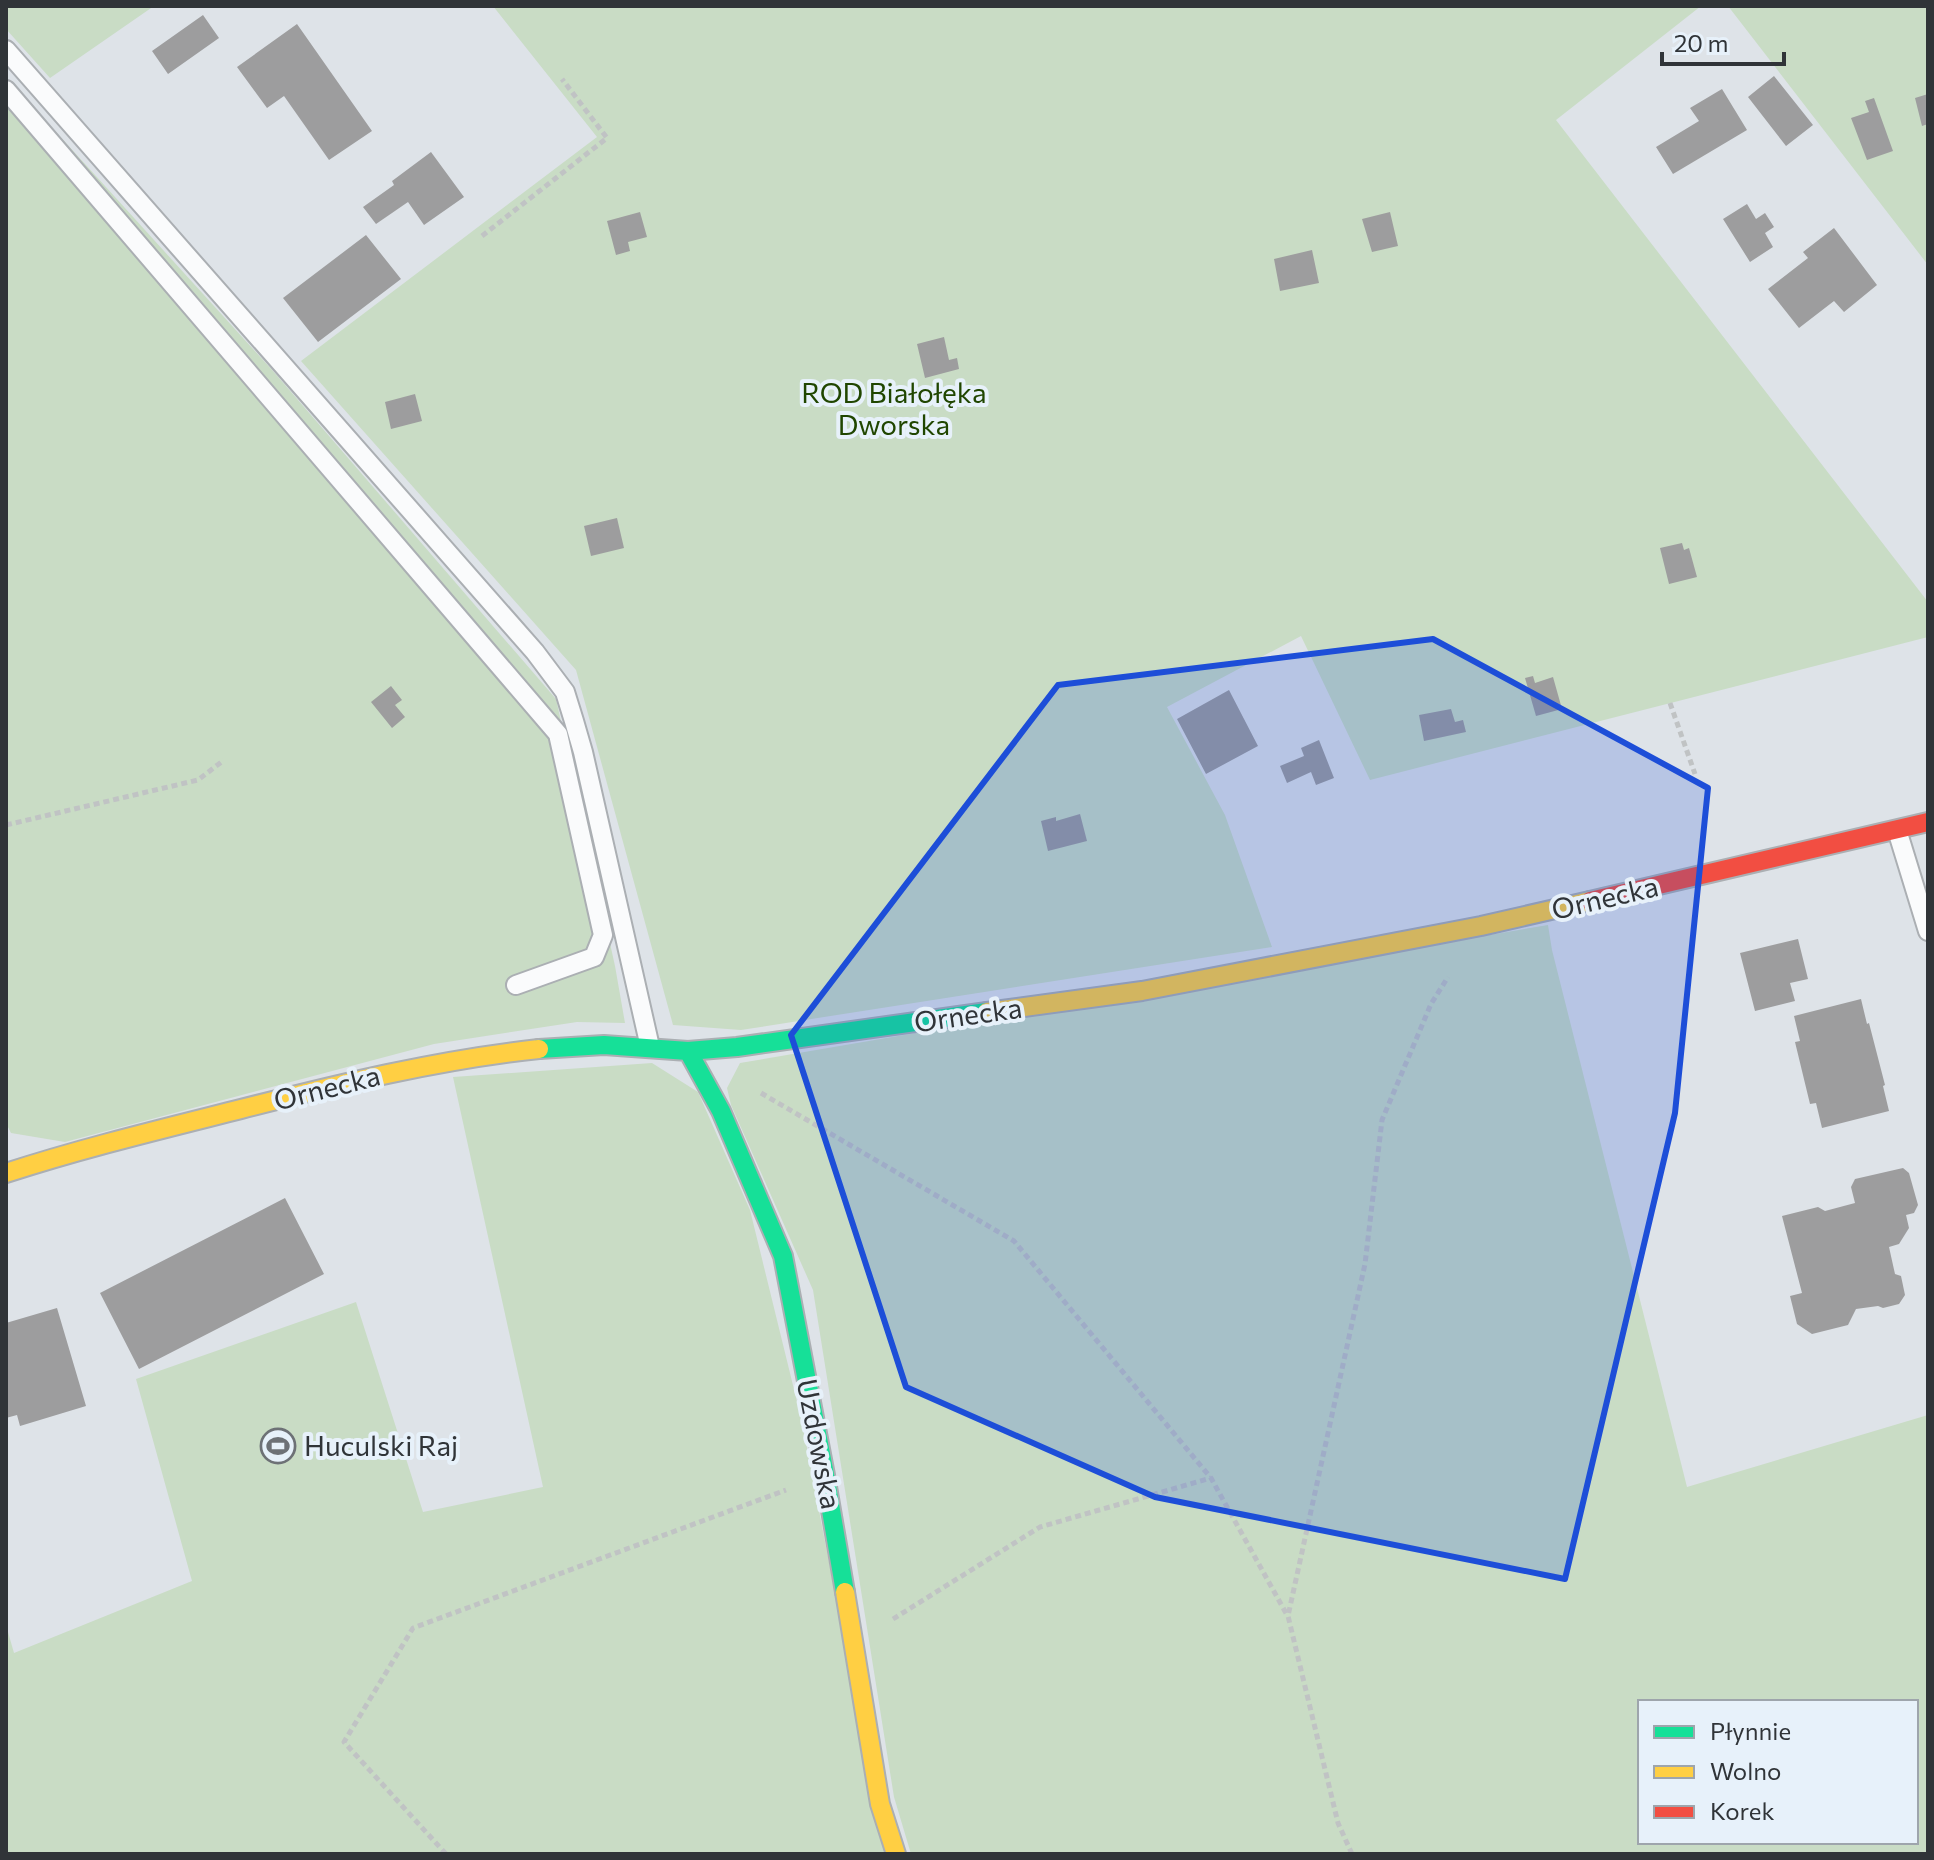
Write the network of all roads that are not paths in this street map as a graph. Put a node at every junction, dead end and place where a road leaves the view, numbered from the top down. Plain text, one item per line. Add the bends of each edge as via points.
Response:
1 (6, 50) edge
2 (6, 90) edge
3 (1928, 822) edge
4 (1897, 830) junction
5 (1928, 931) edge
6 (516, 985) dead end
7 (650, 1047) junction
8 (688, 1051) junction
9 (6, 1173) edge
10 (896, 1854) edge

1 - 7 lane via 565,692
2 - 6 lane via 558,734 603,935 594,957
3 - 4 street, Ornecka
4 - 5 lane
4 - 8 street, Ornecka via 1481,926 1142,991
7 - 8 street, Ornecka
7 - 9 street, Ornecka via 542,1049 391,1072 70,1152
8 - 10 street, Uzdowska via 721,1111 783,1256 880,1804

